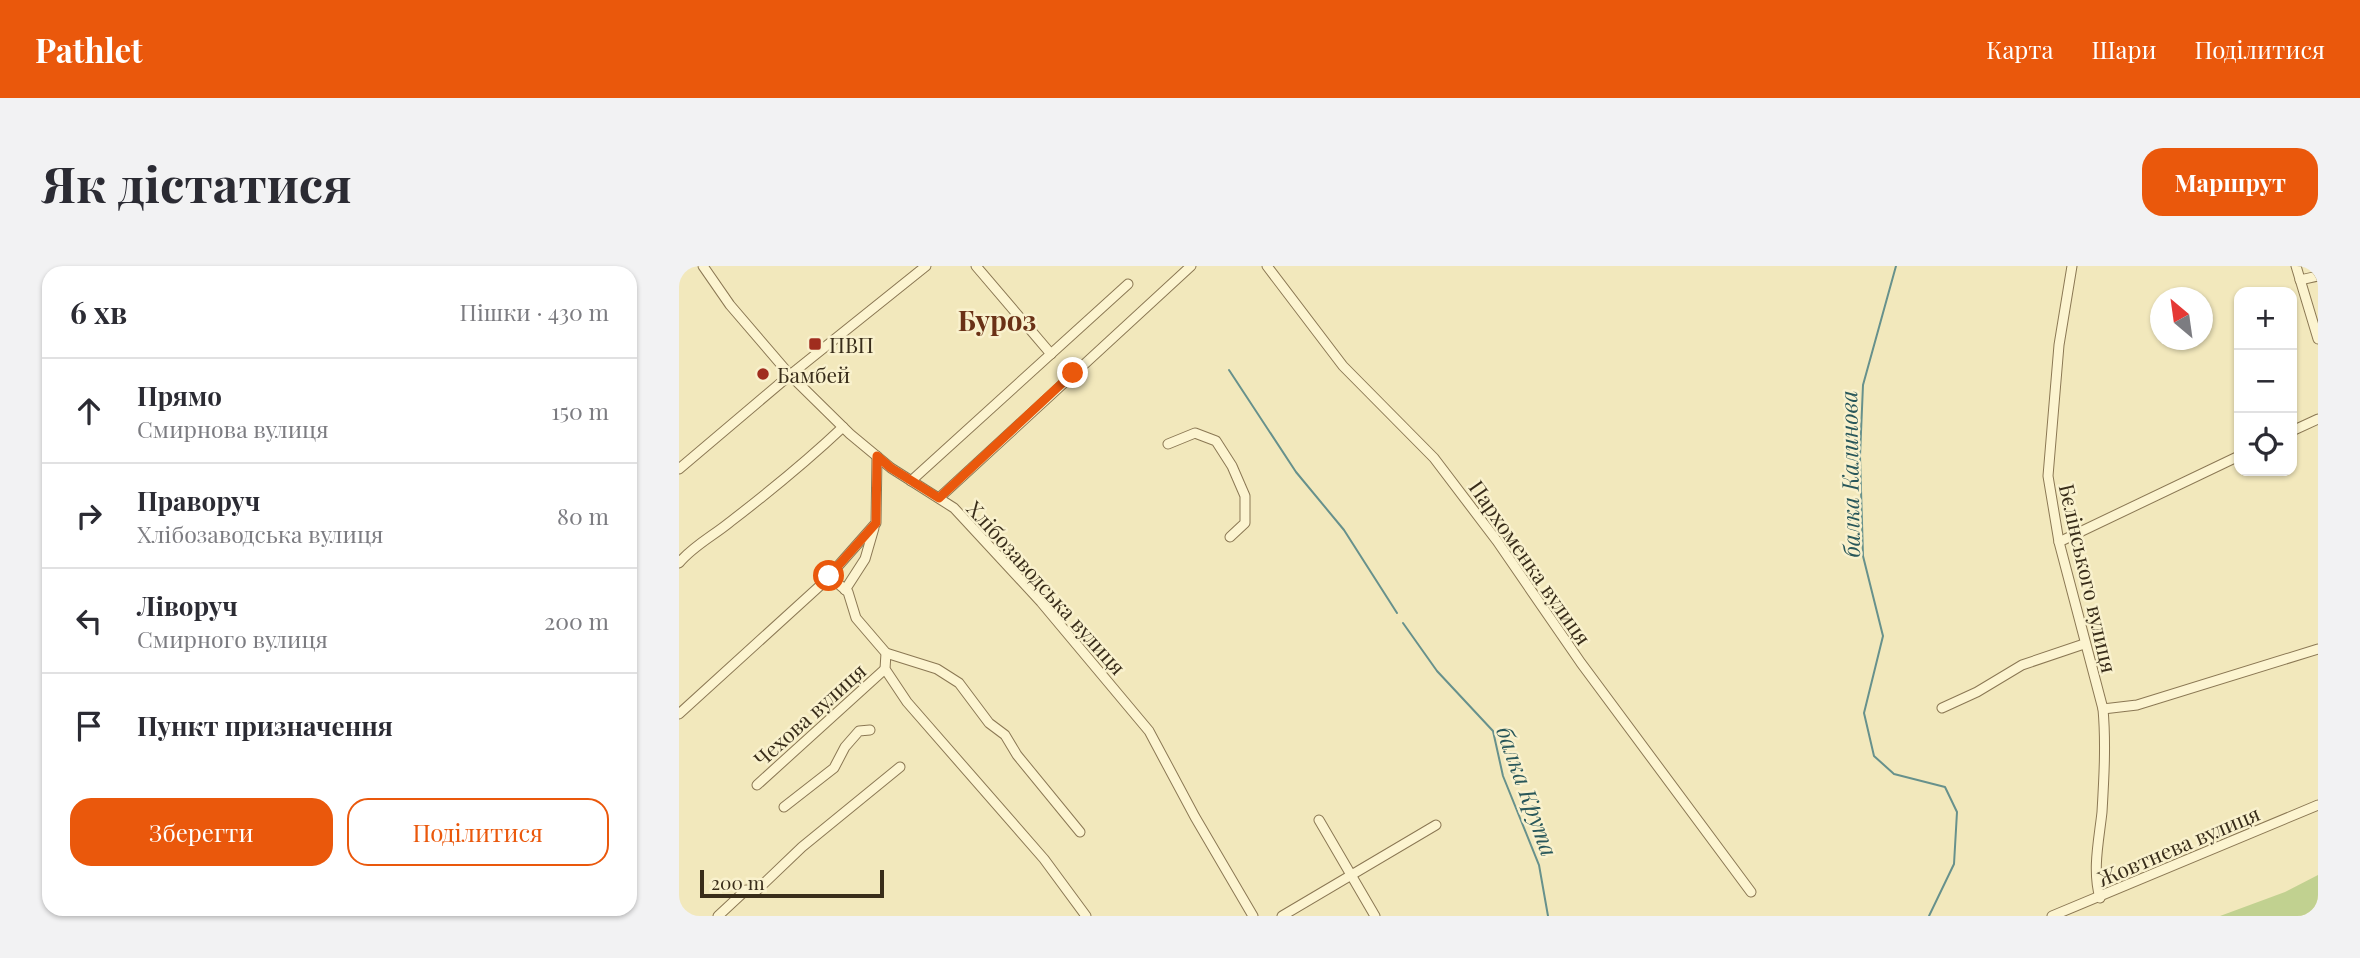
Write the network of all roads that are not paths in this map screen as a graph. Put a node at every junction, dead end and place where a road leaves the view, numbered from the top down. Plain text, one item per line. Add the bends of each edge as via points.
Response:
1 (703, 266) edge
2 (926, 266) edge
3 (976, 266) edge
4 (1191, 266) edge
5 (1267, 266) edge
6 (2071, 266) edge
7 (2296, 266) edge
8 (2318, 276) edge
9 (2300, 280) junction
10 (1128, 284) dead end
11 (2318, 339) edge
12 (1051, 354) junction
13 (790, 375) junction
14 (2318, 419) edge
15 (843, 427) junction
16 (2297, 429) edge
17 (1168, 444) dead end
18 (877, 456) junction
19 (2234, 458) edge
20 (679, 469) edge
21 (911, 481) junction
22 (939, 498) junction
23 (876, 523) junction
24 (1230, 537) dead end
25 (2059, 542) junction
26 (679, 563) edge
27 (829, 576) junction
28 (845, 590) junction
29 (2084, 644) junction
30 (2318, 649) edge
31 (886, 653) junction
32 (885, 669) junction
33 (1942, 708) dead end
34 (2103, 709) junction
35 (679, 715) edge
36 (870, 730) dead end
37 (900, 767) dead end
38 (757, 785) dead end
39 (2318, 805) edge
40 (783, 807) dead end
41 (1319, 820) dead end
42 (1436, 825) dead end
43 (1080, 832) dead end
44 (1351, 875) junction
45 (1751, 892) dead end
46 (2100, 898) junction
47 (718, 916) edge
48 (1086, 916) edge
49 (1253, 916) edge
50 (1282, 916) edge
51 (1375, 916) edge
52 (2052, 916) edge

1 - 13 street, Хлібозаводська вулиця
2 - 13 street
3 - 12 street
4 - 22 street
5 - 45 street, Пархоменка вулиця via 1343,366 1434,458
6 - 25 street, Бєлінського вулиця via 2048,476
7 - 9 street
8 - 9 street
9 - 11 street
10 - 12 street
12 - 21 street
13 - 15 street, Хлібозаводська вулиця
13 - 20 street
14 - 16 street
15 - 18 street, Хлібозаводська вулиця
15 - 26 street
17 - 24 street via 1195,433 1216,440 1245,496 1245,523
18 - 21 street, Хлібозаводська вулиця
18 - 23 street
19 - 25 street
21 - 22 street, Хлібозаводська вулиця
22 - 49 street, Хлібозаводська вулиця via 954,508 1034,595 1149,731
23 - 27 street
23 - 28 street via 865,559
25 - 29 street, Бєлінського вулиця
27 - 28 street
27 - 35 street
28 - 31 street via 856,618
29 - 33 street via 2022,665
29 - 34 street, Бєлінського вулиця
30 - 34 street via 2137,705
31 - 32 street
31 - 43 street via 937,669 959,683
32 - 38 street, Чехова вулиця
32 - 48 street via 907,702 1044,859
34 - 46 street, Бєлінського вулиця via 2103,798 2096,881
36 - 40 street via 859,731 834,768
37 - 47 street via 756,891 746,890
39 - 46 street, Жовтнева вулиця
41 - 44 street
42 - 44 street
44 - 50 street
44 - 51 street
46 - 52 street, Жовтнева вулиця

